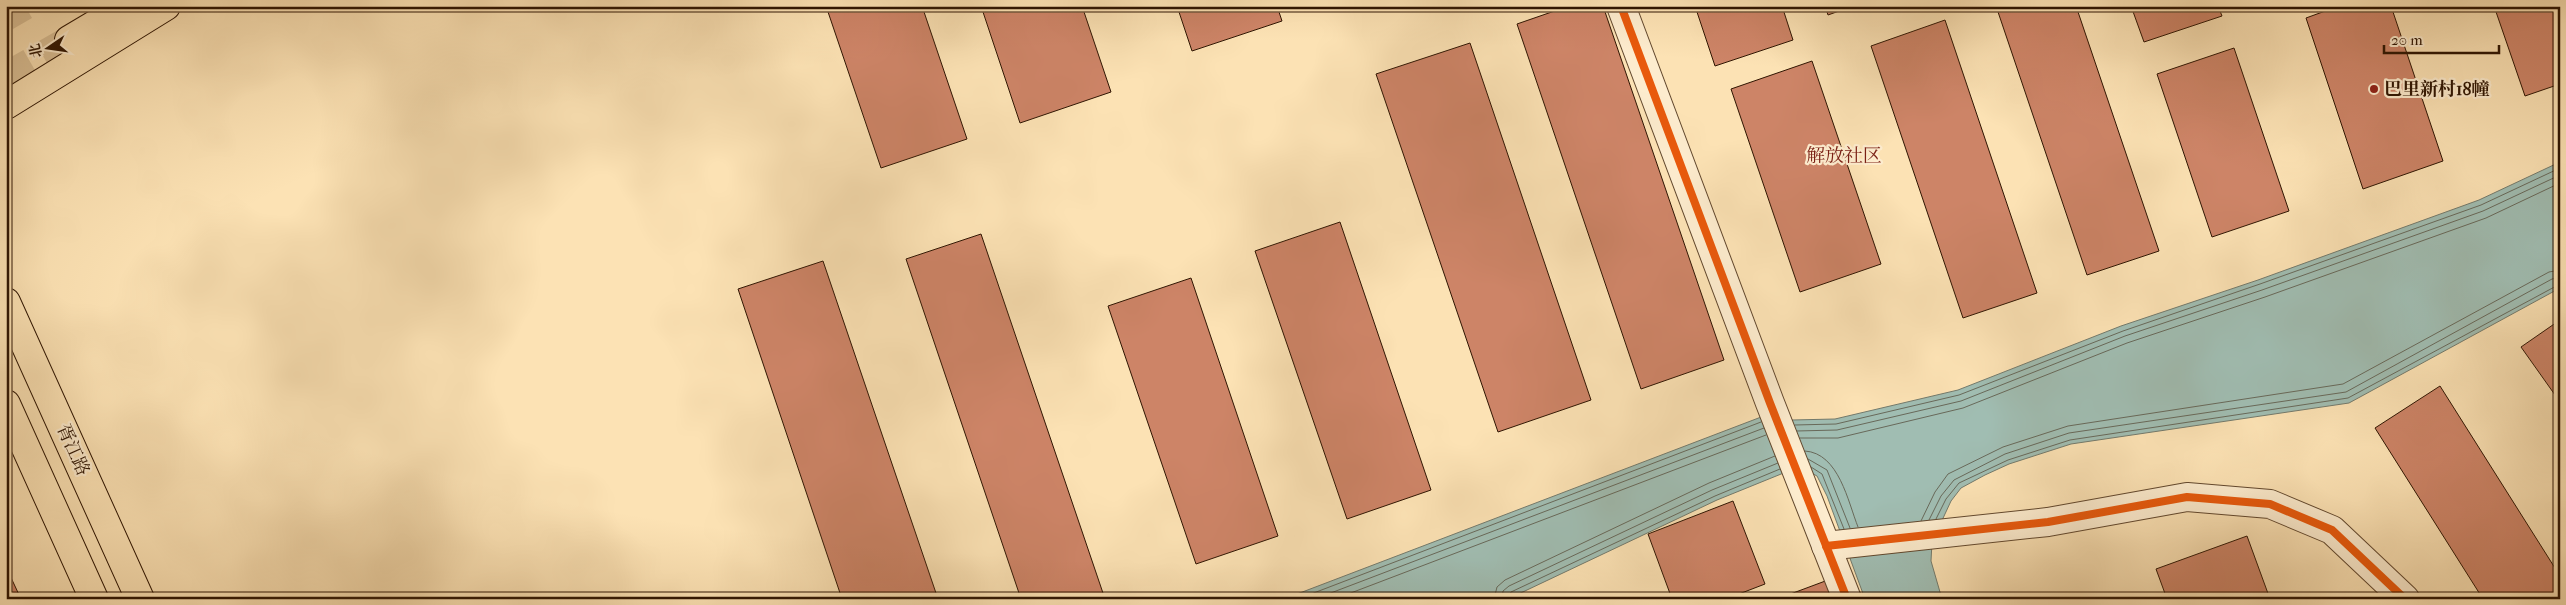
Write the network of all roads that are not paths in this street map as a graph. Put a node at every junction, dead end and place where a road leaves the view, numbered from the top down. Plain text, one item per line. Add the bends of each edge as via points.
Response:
1 (126, 6) edge
2 (166, 6) edge
3 (1621, 6) edge
4 (69, 40) tunnel mouth
5 (6, 105) edge
6 (6, 302) edge
7 (6, 404) edge
8 (1832, 546) junction
9 (94, 599) edge
10 (140, 599) edge
11 (1847, 599) edge
12 (2405, 599) edge

1 - 4 main road
2 - 5 main road
3 - 8 street via 1770,404 1799,478
6 - 10 main road, 胥江路
7 - 9 main road
8 - 11 street
8 - 12 street via 2048,522 2187,497 2270,504 2332,530

